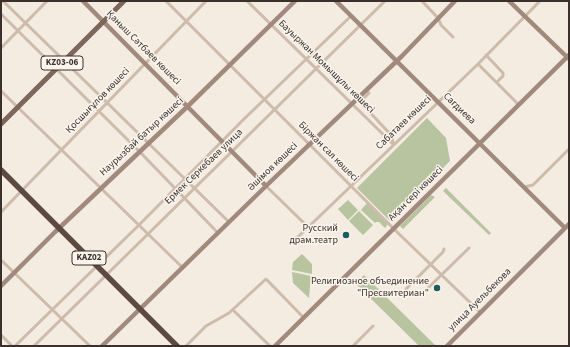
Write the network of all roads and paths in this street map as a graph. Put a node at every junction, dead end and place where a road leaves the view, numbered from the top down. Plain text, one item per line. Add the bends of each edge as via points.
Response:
1 (3, 1) edge
2 (47, 1) edge
3 (83, 1) edge
4 (124, 1) edge
5 (166, 1) edge
6 (206, 1) edge
7 (247, 1) edge
8 (295, 1) edge
9 (336, 1) edge
10 (385, 1) edge
11 (422, 1) edge
12 (455, 1) edge
13 (509, 1) edge
14 (540, 1) edge
15 (1, 14) edge
16 (352, 16) junction
17 (525, 16) junction
18 (438, 18) junction
19 (186, 21) junction
20 (103, 22) junction
21 (25, 23) junction
22 (271, 25) junction
23 (361, 25) junction
24 (18, 30) junction
25 (453, 37) dead end
26 (1, 48) edge
27 (486, 55) junction
28 (568, 57) edge
29 (307, 60) junction
30 (64, 61) junction
31 (397, 61) junction
32 (146, 64) junction
33 (478, 64) junction
34 (230, 66) junction
35 (56, 69) junction
36 (316, 69) junction
37 (496, 82) junction
38 (366, 90) junction
39 (1, 91) edge
40 (265, 100) junction
41 (438, 101) junction
42 (107, 102) junction
43 (352, 103) junction
44 (519, 105) junction
45 (188, 106) junction
46 (18, 107) junction
47 (274, 110) junction
48 (99, 111) junction
49 (1, 124) edge
50 (223, 141) junction
51 (480, 142) junction
52 (149, 143) junction
53 (393, 144) junction
54 (310, 145) junction
55 (61, 149) junction
56 (569, 149) edge
57 (232, 151) junction
58 (140, 152) junction
59 (1, 170) edge
60 (184, 180) junction
61 (266, 186) junction
62 (351, 186) junction
63 (524, 187) junction
64 (176, 188) junction
65 (101, 189) junction
66 (193, 189) junction
67 (21, 190) junction
68 (184, 197) junction
69 (1, 212) edge
70 (229, 223) junction
71 (139, 225) junction
72 (308, 227) junction
73 (59, 228) junction
74 (394, 228) junction
75 (568, 228) edge
76 (218, 233) junction
77 (148, 234) junction
78 (295, 238) dead end
79 (469, 248) dead end
80 (444, 249) dead end
81 (1, 260) edge
82 (431, 264) junction
83 (97, 266) junction
84 (183, 268) junction
85 (15, 272) junction
86 (442, 274) junction
87 (106, 275) junction
88 (1, 286) edge
89 (428, 288) dead end
90 (406, 289) dead end
91 (53, 310) junction
92 (140, 310) junction
93 (233, 310) junction
94 (480, 312) junction
95 (62, 318) junction
96 (304, 318) junction
97 (373, 326) dead end
98 (1, 335) edge
99 (12, 346) edge
100 (16, 346) edge
101 (34, 346) edge
102 (90, 346) edge
103 (102, 346) edge
104 (177, 346) edge
105 (186, 346) edge
106 (270, 346) edge
107 (275, 346) edge
108 (353, 346) edge
109 (447, 346) edge

1 - 21 street
2 - 21 street
3 - 20 street, Қаныш Сәтбаев көшесі
4 - 20 main road, KZ03-06
5 - 19 street, Біржан сал көшесі
6 - 19 street, Қосшығұлов көшесі
7 - 22 street, Бауыржан Момышұлы көшесі
8 - 22 street, Наурызбай батыр көшесі
9 - 16 street, Сагдиева
10 - 23 street, Ермек Серкебаев улица
11 - 18 street
12 - 18 street, Әшімов көшесі
13 - 17 street
14 - 17 street, Сабатаев көшесі
15 - 24 street
16 - 23 street, Сагдиева
16 - 29 street, Ермек Серкебаев улица
17 - 27 street, Сабатаев көшесі
17 - 28 street
18 - 25 street
18 - 31 street, Әшімов көшесі
19 - 32 street, Қосшығұлов көшесі
19 - 34 street, Біржан сал көшесі
20 - 30 main road, KZ03-06
20 - 32 street, Қаныш Сәтбаев көшесі
21 - 24 street
21 - 30 street
22 - 29 street, Бауыржан Момышұлы көшесі
22 - 34 street, Наурызбай батыр көшесі
23 - 31 street, Сагдиева
23 - 36 street, Ермек Серкебаев улица
24 - 26 street
24 - 35 street
27 - 33 street, Сабатаев көшесі
27 - 37 street via 503,74
28 - 44 street, Ақан сері көшесі
29 - 36 street, Бауыржан Момышұлы көшесі
29 - 40 street, Ермек Серкебаев улица
30 - 35 main road, KZ03-06
30 - 42 street
31 - 38 street, Әшімов көшесі
31 - 41 street, Сагдиева
32 - 42 street, Қосшығұлов көшесі
32 - 45 street, Қаныш Сәтбаев көшесі
33 - 37 street
33 - 41 street, Сабатаев көшесі
34 - 40 street, Біржан сал көшесі
34 - 45 street, Наурызбай батыр көшесі
35 - 46 main road, KZ03-06
35 - 48 street
36 - 43 street, Бауыржан Момышұлы көшесі
36 - 47 street, Ермек Серкебаев улица
37 - 44 street
38 - 43 street, Әшімов көшесі
38 - 53 street via 369,93 362,100 362,104 392,136
39 - 46 street
40 - 47 street, Біржан сал көшесі
40 - 50 street, Ермек Серкебаев улица
41 - 51 street, Сагдиева
41 - 53 street, Сабатаев көшесі
42 - 48 street, Қосшығұлов көшесі
42 - 52 street
43 - 53 street, Бауыржан Момышұлы көшесі
43 - 54 street, Әшімов көшесі
44 - 51 street, Ақан сері көшесі
45 - 50 street, Қаныш Сәтбаев көшесі
45 - 52 street, Наурызбай батыр көшесі
46 - 49 main road, KZ03-06
46 - 55 street
47 - 54 street, Біржан сал көшесі
47 - 57 street, Ермек Серкебаев улица
48 - 55 street, Қосшығұлов көшесі
48 - 58 street
50 - 57 street, Қаныш Сәтбаев көшесі
50 - 60 street, Ермек Серкебаев улица
51 - 63 street, Сагдиева
51 - 74 street, Ақан сері көшесі
52 - 58 street, Наурызбай батыр көшесі
52 - 60 street
53 - 62 street, Сабатаев көшесі
54 - 61 street, Әшімов көшесі
54 - 62 street, Біржан сал көшесі
55 - 65 street
55 - 67 street, Қосшығұлов көшесі
56 - 63 street via 533,185
57 - 61 street, Қаныш Сәтбаев көшесі
57 - 66 street, Ермек Серкебаев улица
58 - 64 street
58 - 65 street, Наурызбай батыр көшесі
59 - 67 highway, KАZ02
60 - 64 street, Ермек Серкебаев улица
60 - 66 street
61 - 70 street, Әшімов көшесі
61 - 72 street, Қаныш Сәтбаев көшесі
62 - 72 street, Сабатаев көшесі
62 - 74 street, Біржан сал көшесі
63 - 75 street, Сагдиева
64 - 68 street
64 - 71 street, Ермек Серкебаев улица
65 - 71 street
65 - 73 street, Наурызбай батыр көшесі
66 - 68 street, Ермек Серкебаев улица
66 - 70 street
67 - 69 street, Қосшығұлов көшесі
67 - 73 highway, KАZ02
68 - 76 street
68 - 77 street, Ермек Серкебаев улица
70 - 76 street, Әшімов көшесі
71 - 77 street
71 - 83 street, Ермек Серкебаев улица
72 - 78 street, Сабатаев көшесі
73 - 83 highway, KАZ02
73 - 85 street, Наурызбай батыр көшесі
74 - 82 street, Біржан сал көшесі
74 - 96 street, Ақан сері көшесі
75 - 94 street, улица Ауельбекова
76 - 84 street, Әшімов көшесі
77 - 84 street
77 - 87 street, Ермек Серкебаев улица
79 - 86 street
80 - 82 street
81 - 85 street
82 - 86 street, Біржан сал көшесі
82 - 90 street
83 - 87 highway, KАZ02
83 - 91 street, Ермек Серкебаев улица
84 - 92 street, Әшімов көшесі
85 - 88 street, Наурызбай батыр көшесі
85 - 91 street
86 - 89 street
86 - 94 street, Біржан сал көшесі
87 - 92 highway, KАZ02
87 - 95 street, Ермек Серкебаев улица
91 - 95 street
91 - 100 street, Ермек Серкебаев улица
92 - 103 street, Әшімов көшесі
92 - 104 highway, KАZ02
93 - 96 street via 266,279
93 - 105 street via 206,326
93 - 106 street
94 - 109 street, улица Ауельбекова
95 - 101 street, Ермек Серкебаев улица
95 - 102 street
96 - 107 street, Ақан сері көшесі
97 - 108 street
98 - 99 street

